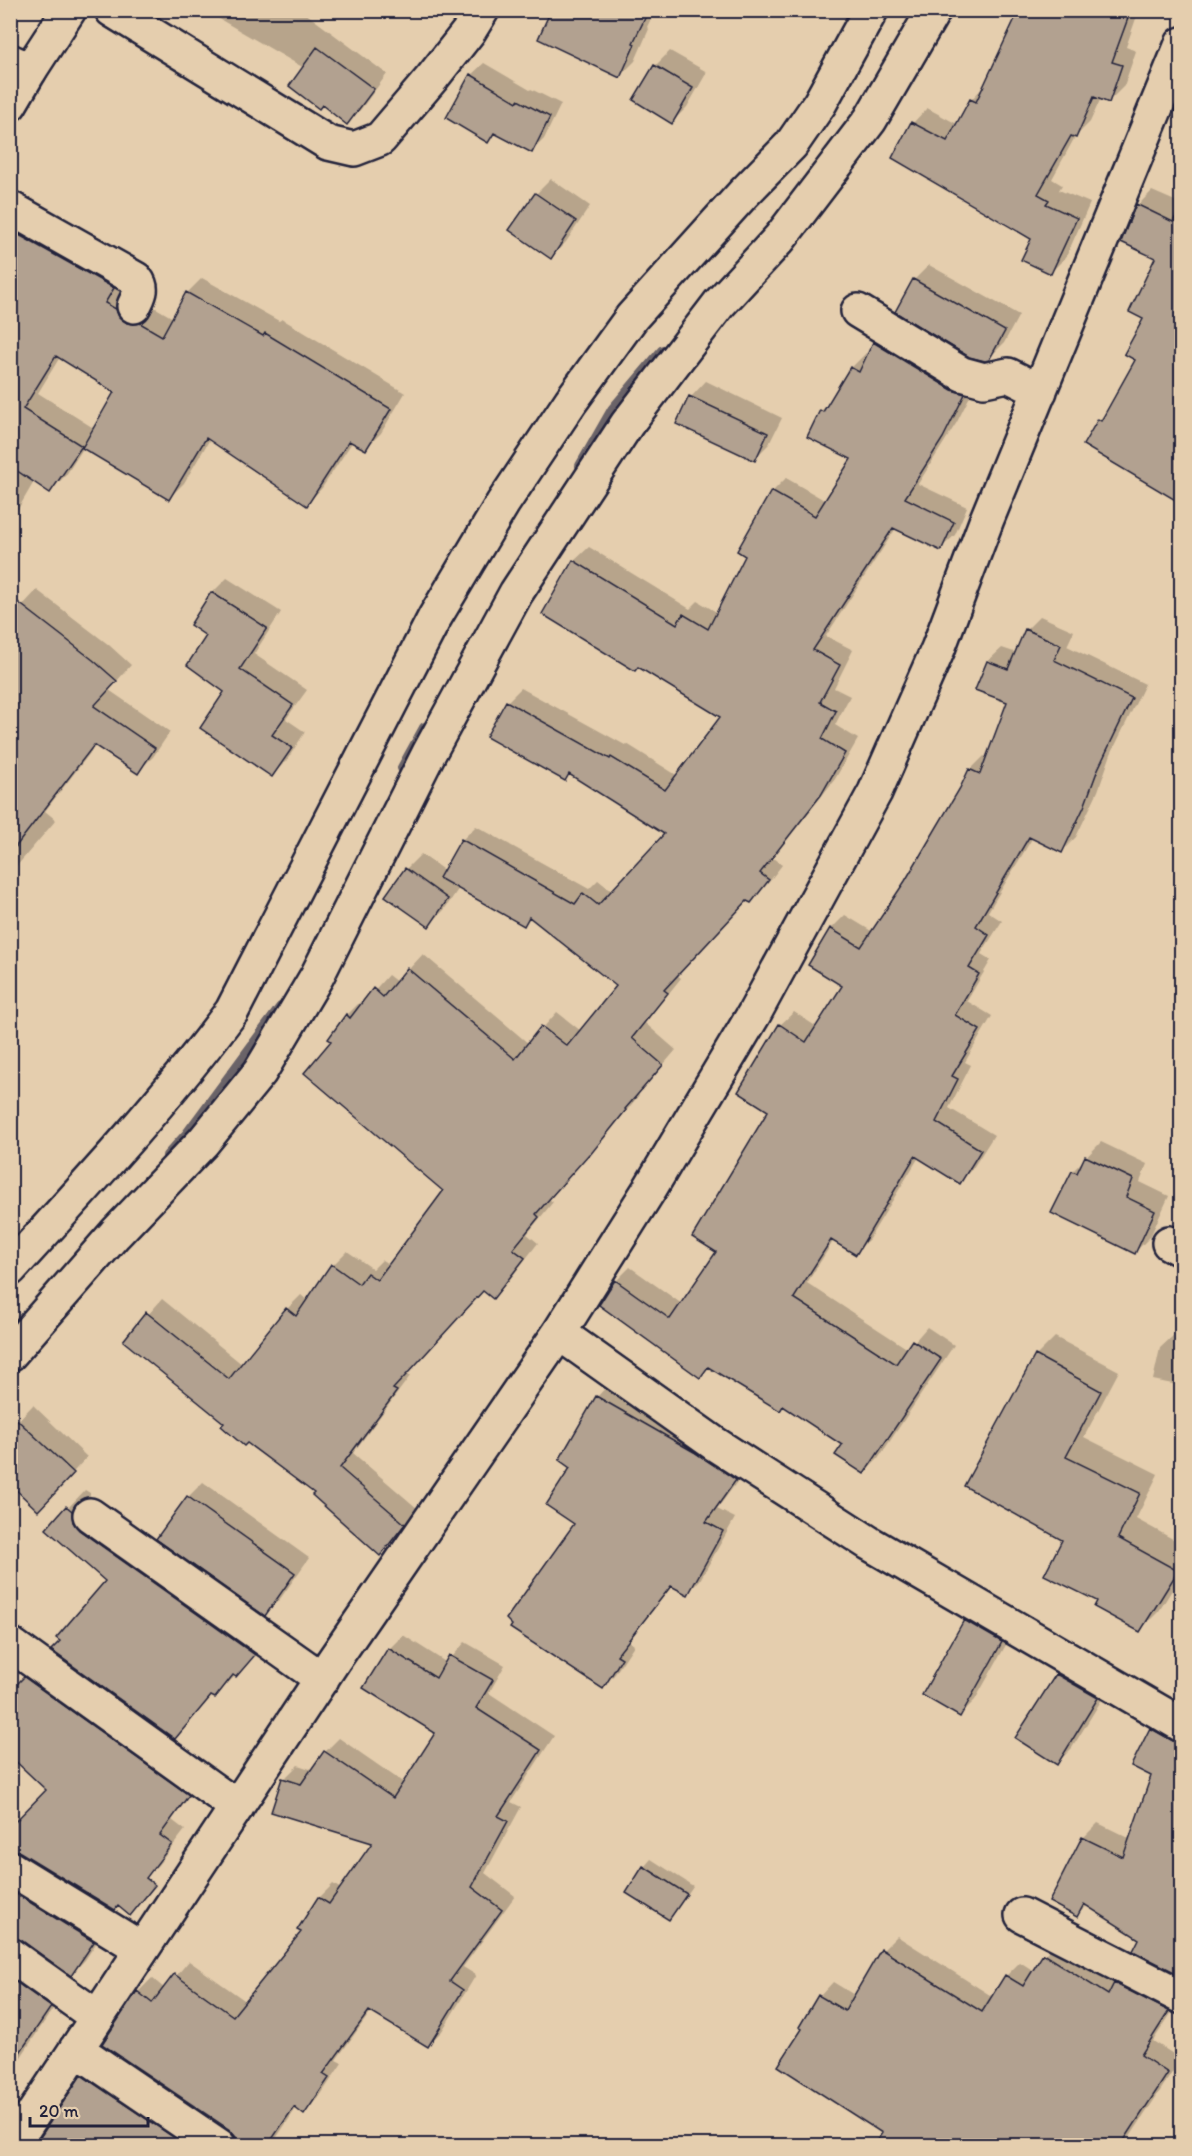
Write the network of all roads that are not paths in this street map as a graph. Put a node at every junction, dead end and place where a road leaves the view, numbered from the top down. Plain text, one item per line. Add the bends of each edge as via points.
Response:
1 (69, 10) edge
2 (112, 10) edge
3 (482, 10) edge
4 (871, 10) edge
5 (934, 10) edge
6 (1182, 44) edge
7 (20, 66) edge
8 (10, 104) edge
9 (10, 208) edge
10 (134, 306) dead end
11 (858, 311) dead end
12 (1040, 390) junction
13 (10, 1269) edge
14 (559, 1333) junction
15 (10, 1354) edge
16 (90, 1515) dead end
17 (10, 1644) edge
18 (322, 1679) junction
19 (1182, 1725) edge
20 (237, 1807) junction
21 (10, 1868) edge
22 (1022, 1915) dead end
23 (142, 1949) junction
24 (10, 1955) edge
25 (1182, 1997) edge
26 (98, 2017) junction
27 (76, 2049) junction
28 (12, 2145) edge
29 (219, 2145) edge

1 - 7 street
2 - 3 street via 328,143 354,148 380,139
4 - 13 street via 820,103 791,146 632,317 503,503 435,617 232,1011 190,1068 129,1139
5 - 15 street via 870,120 780,238 719,304 627,424 516,593 429,753 317,976 260,1072 203,1142 115,1234
6 - 12 street
7 - 8 street
9 - 10 street via 136,279 142,290
11 - 12 street via 962,374 984,380 1008,375
12 - 14 street via 938,649 875,792 754,1014
14 - 18 street
14 - 19 street via 715,1444 869,1543
16 - 18 street
17 - 20 street
18 - 20 street
20 - 23 street
21 - 23 street
22 - 25 street
23 - 26 street
24 - 26 street
26 - 27 street
27 - 28 street
27 - 29 street

